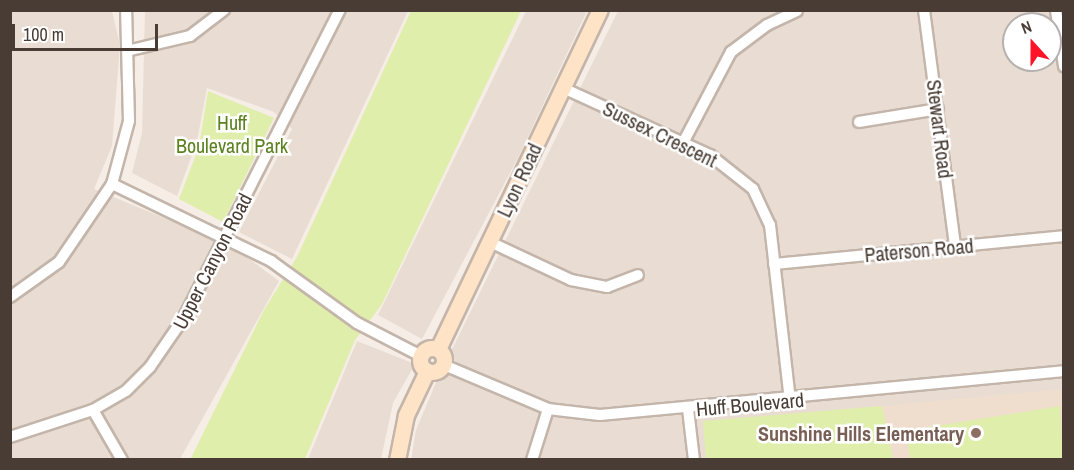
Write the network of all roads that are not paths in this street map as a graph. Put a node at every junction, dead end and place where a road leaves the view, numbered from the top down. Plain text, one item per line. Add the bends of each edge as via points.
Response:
1 (126, 10) edge
2 (224, 10) edge
3 (340, 10) edge
4 (600, 10) edge
5 (924, 10) edge
6 (797, 11) edge
7 (1062, 39) edge
8 (131, 50) junction
9 (1064, 66) edge
10 (563, 88) junction
11 (938, 110) junction
12 (859, 122) dead end
13 (683, 143) junction
14 (112, 184) junction
15 (223, 235) junction
16 (1064, 236) edge
17 (490, 242) junction
18 (955, 247) junction
19 (774, 264) junction
20 (638, 275) dead end
21 (10, 297) edge
22 (438, 349) junction
23 (421, 356) junction
24 (444, 365) junction
25 (427, 371) junction
26 (1064, 371) edge
27 (790, 400) junction
28 (548, 409) junction
29 (93, 410) junction
30 (688, 410) junction
31 (10, 437) edge
32 (123, 459) edge
33 (397, 459) edge
34 (532, 459) edge
35 (694, 459) edge

1 - 8 street
2 - 8 street via 190,36
3 - 15 street, Upper Canyon Road
4 - 10 street, Lyon Road
5 - 11 street, Stewart Road
6 - 13 street via 767,24 731,52
7 - 9 street
8 - 14 street via 129,121
10 - 13 street, Sussex Crescent
10 - 17 street, Lyon Road
11 - 12 street
11 - 18 street, Stewart Road
13 - 19 street, Sussex Crescent via 710,155 753,189 770,225
14 - 15 street
14 - 21 street via 59,262
15 - 23 street via 271,261 357,323
15 - 29 street, Upper Canyon Road via 168,343 126,391
16 - 18 street, Paterson Road
17 - 20 street via 571,280 607,287
17 - 22 street, Lyon Road
18 - 19 street, Paterson Road
19 - 27 street, Sussex Crescent
22 - 23 street via 428,348
22 - 24 street
23 - 25 street
24 - 25 street
24 - 28 street, Huff Boulevard
25 - 33 street via 406,415
26 - 27 street, Huff Boulevard
27 - 30 street, Huff Boulevard
28 - 30 street, Huff Boulevard via 600,415
28 - 34 street
29 - 31 street, Upper Canyon Road
29 - 32 street
30 - 35 street

